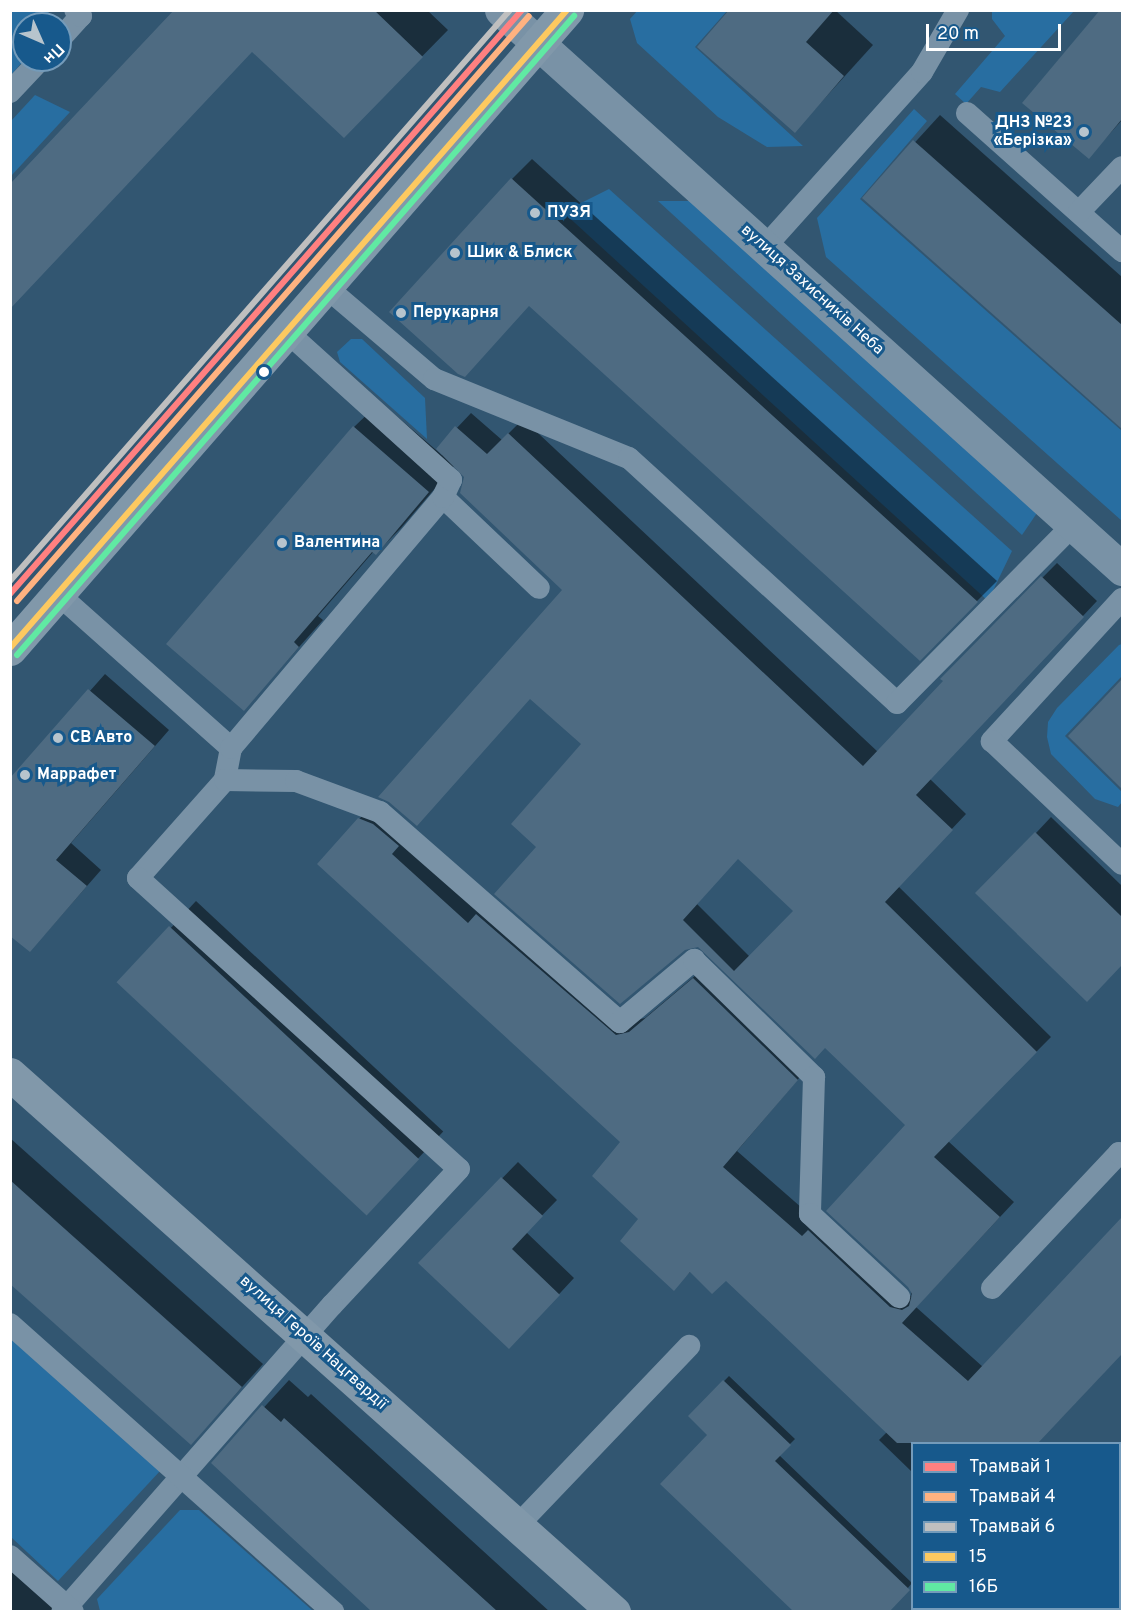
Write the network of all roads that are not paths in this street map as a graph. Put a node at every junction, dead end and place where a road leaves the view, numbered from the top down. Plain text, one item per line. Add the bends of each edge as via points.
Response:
1 (75, 10) edge
2 (501, 10) edge
3 (567, 10) edge
4 (958, 10) edge
5 (72, 26) edge
6 (539, 44) junction
7 (29, 72) edge
8 (10, 92) edge
9 (967, 113) dead end
10 (1122, 167) edge
11 (1079, 212) junction
12 (765, 247) junction
13 (1122, 252) edge
14 (326, 287) junction
15 (287, 332) junction
16 (443, 497) junction
17 (1073, 525) junction
18 (1122, 569) edge
19 (539, 588) dead end
20 (58, 594) junction
21 (1122, 599) edge
22 (10, 649) edge
23 (231, 748) junction
24 (225, 780) junction
25 (1122, 864) edge
26 (10, 1074) edge
27 (1122, 1155) edge
28 (992, 1288) dead end
29 (899, 1298) dead end
30 (10, 1324) edge
31 (304, 1336) junction
32 (689, 1346) dead end
33 (182, 1477) junction
34 (518, 1525) junction
35 (10, 1556) edge
36 (67, 1610) edge
37 (333, 1611) edge
38 (614, 1611) edge

1 - 5 lane via 81,16
2 - 6 street, вулиця Захисників Неба
3 - 6 main road
4 - 12 lane via 922,72
6 - 12 street, вулиця Захисників Неба
6 - 14 main road
7 - 8 lane
9 - 11 lane
10 - 11 lane
11 - 13 lane
12 - 17 street, вулиця Захисників Неба
14 - 15 main road
14 - 17 lane via 434,379 629,458 897,703
15 - 16 lane via 451,480
15 - 20 main road
16 - 19 lane
16 - 23 lane
17 - 18 street, вулиця Захисників Неба
20 - 22 main road
20 - 23 lane
21 - 25 lane via 992,741
23 - 24 lane
24 - 29 lane via 296,781 380,812 620,1022 694,960 814,1077 810,1214
24 - 31 lane via 138,878 459,1169
26 - 31 main road, вулиця Героїв Нацгвардії
27 - 28 lane via 1119,1153
30 - 33 lane
31 - 33 lane
31 - 34 main road, вулиця Героїв Нацгвардії
32 - 34 lane
33 - 36 lane
33 - 37 lane
34 - 38 main road, вулиця Героїв Нацгвардії
35 - 36 lane

